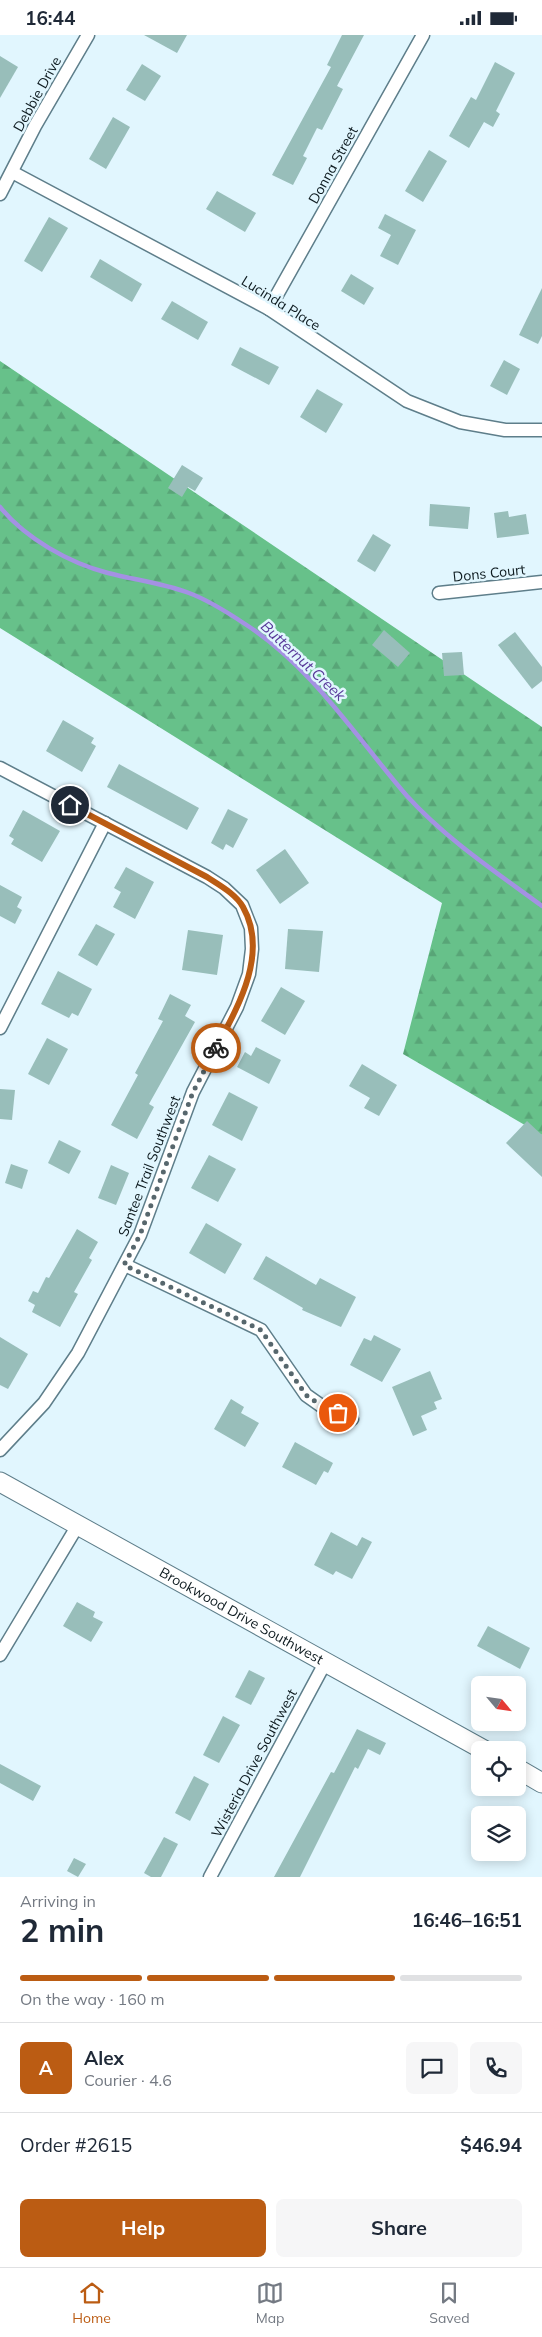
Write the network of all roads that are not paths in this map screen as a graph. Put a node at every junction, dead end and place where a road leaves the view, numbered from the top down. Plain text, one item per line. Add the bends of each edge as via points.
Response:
1 (88, 35) edge
2 (423, 35) edge
3 (12, 172) junction
4 (0, 194) edge
5 (269, 309) junction
6 (542, 430) edge
7 (542, 583) edge
8 (439, 593) dead end
9 (0, 768) edge
10 (105, 823) junction
11 (0, 1028) edge
12 (124, 1265) junction
13 (352, 1419) dead end
14 (0, 1450) edge
15 (0, 1482) edge
16 (78, 1525) junction
17 (0, 1655) edge
18 (325, 1663) junction
19 (471, 1743) edge
20 (526, 1774) edge
21 (542, 1783) edge
22 (210, 1877) edge

1 - 3 street, Debbie Drive
2 - 5 street, Donna Street
3 - 4 street, Debbie Drive
3 - 5 street, Lucinda Place
5 - 6 street, Lucinda Place via 407,401 460,422 505,430
7 - 8 street, Dons Court
9 - 10 street, Santee Trail Southwest
10 - 11 street
10 - 12 street, Santee Trail Southwest via 224,888 242,905 251,928 252,949 249,975 238,1007 193,1092 140,1235
12 - 13 street via 261,1330 306,1395 323,1407
12 - 14 street, Santee Trail Southwest via 78,1353 44,1403
15 - 16 street, Brookwood Drive Southwest
16 - 17 street
16 - 18 street, Brookwood Drive Southwest
18 - 19 street, Brookwood Drive Southwest
18 - 22 street, Wisteria Drive Southwest
20 - 21 street

